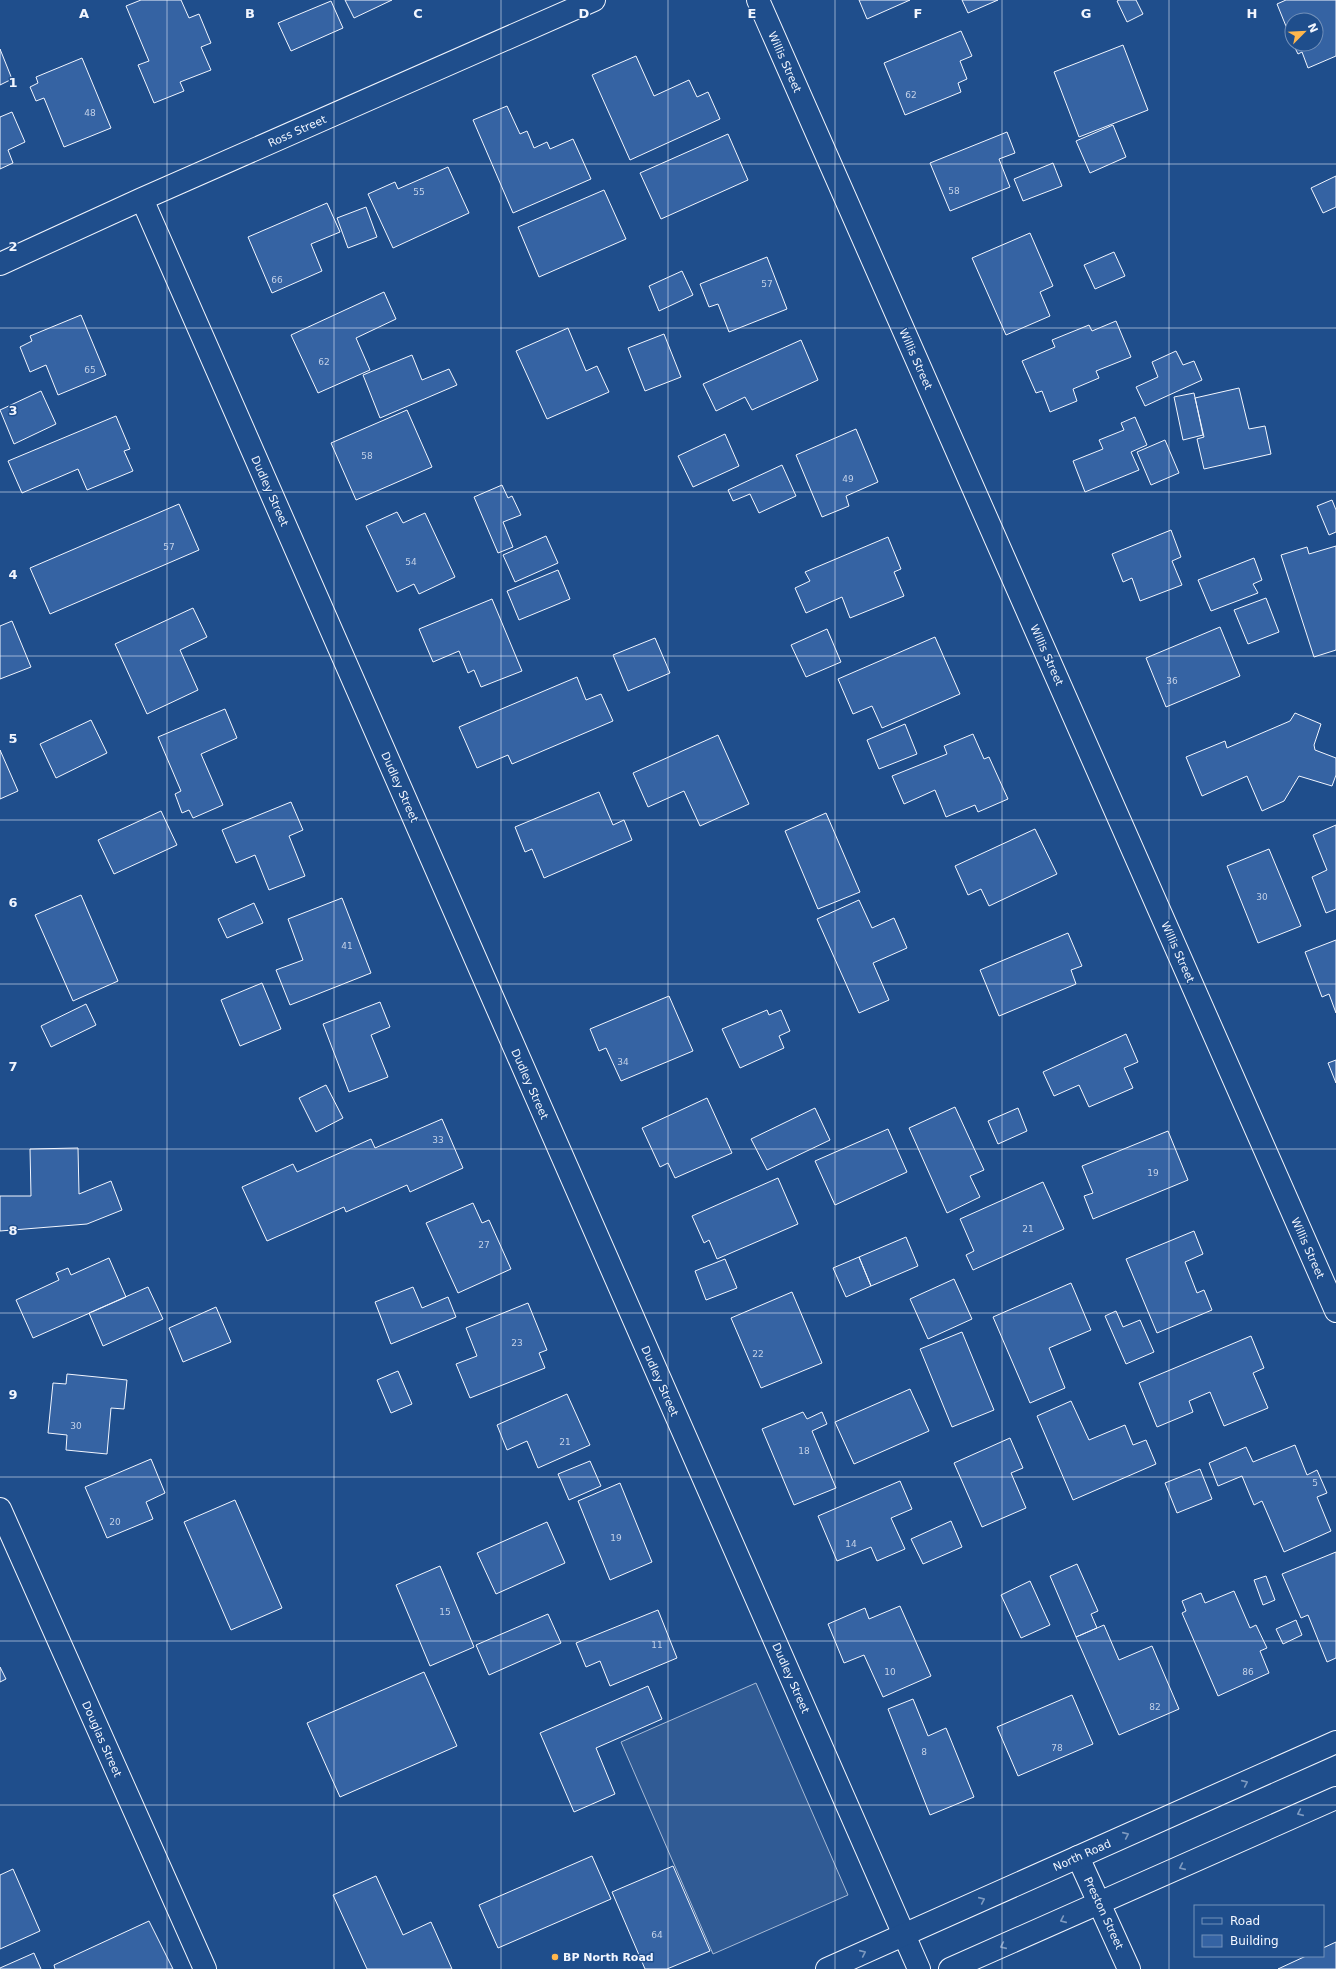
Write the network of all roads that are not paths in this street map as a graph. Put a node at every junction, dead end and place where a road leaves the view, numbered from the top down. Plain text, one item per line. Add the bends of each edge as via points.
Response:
1 (594, 0) edge
2 (758, 0) edge
3 (142, 199) junction
4 (0, 264) edge
5 (1336, 1311) edge
6 (0, 1509) edge
7 (1336, 1742) edge
8 (1336, 1798) edge
9 (1078, 1857) junction
10 (1100, 1903) junction
11 (904, 1935) junction
12 (205, 1969) edge
13 (827, 1969) edge
14 (919, 1969) edge
15 (950, 1969) edge
16 (1129, 1969) edge

1 - 3 street, Ross Street
2 - 5 street, Willis Street
3 - 4 street, Ross Street
3 - 11 street, Dudley Street
6 - 12 street, Douglas Street
9 -> 7 street, North Road
8 -> 10 street
9 - 10 street, Preston Street
11 -> 9 street, North Road
10 -> 15 street
10 - 16 street, Preston Street
13 -> 11 street, North Road
11 - 14 street, Dudley Street

